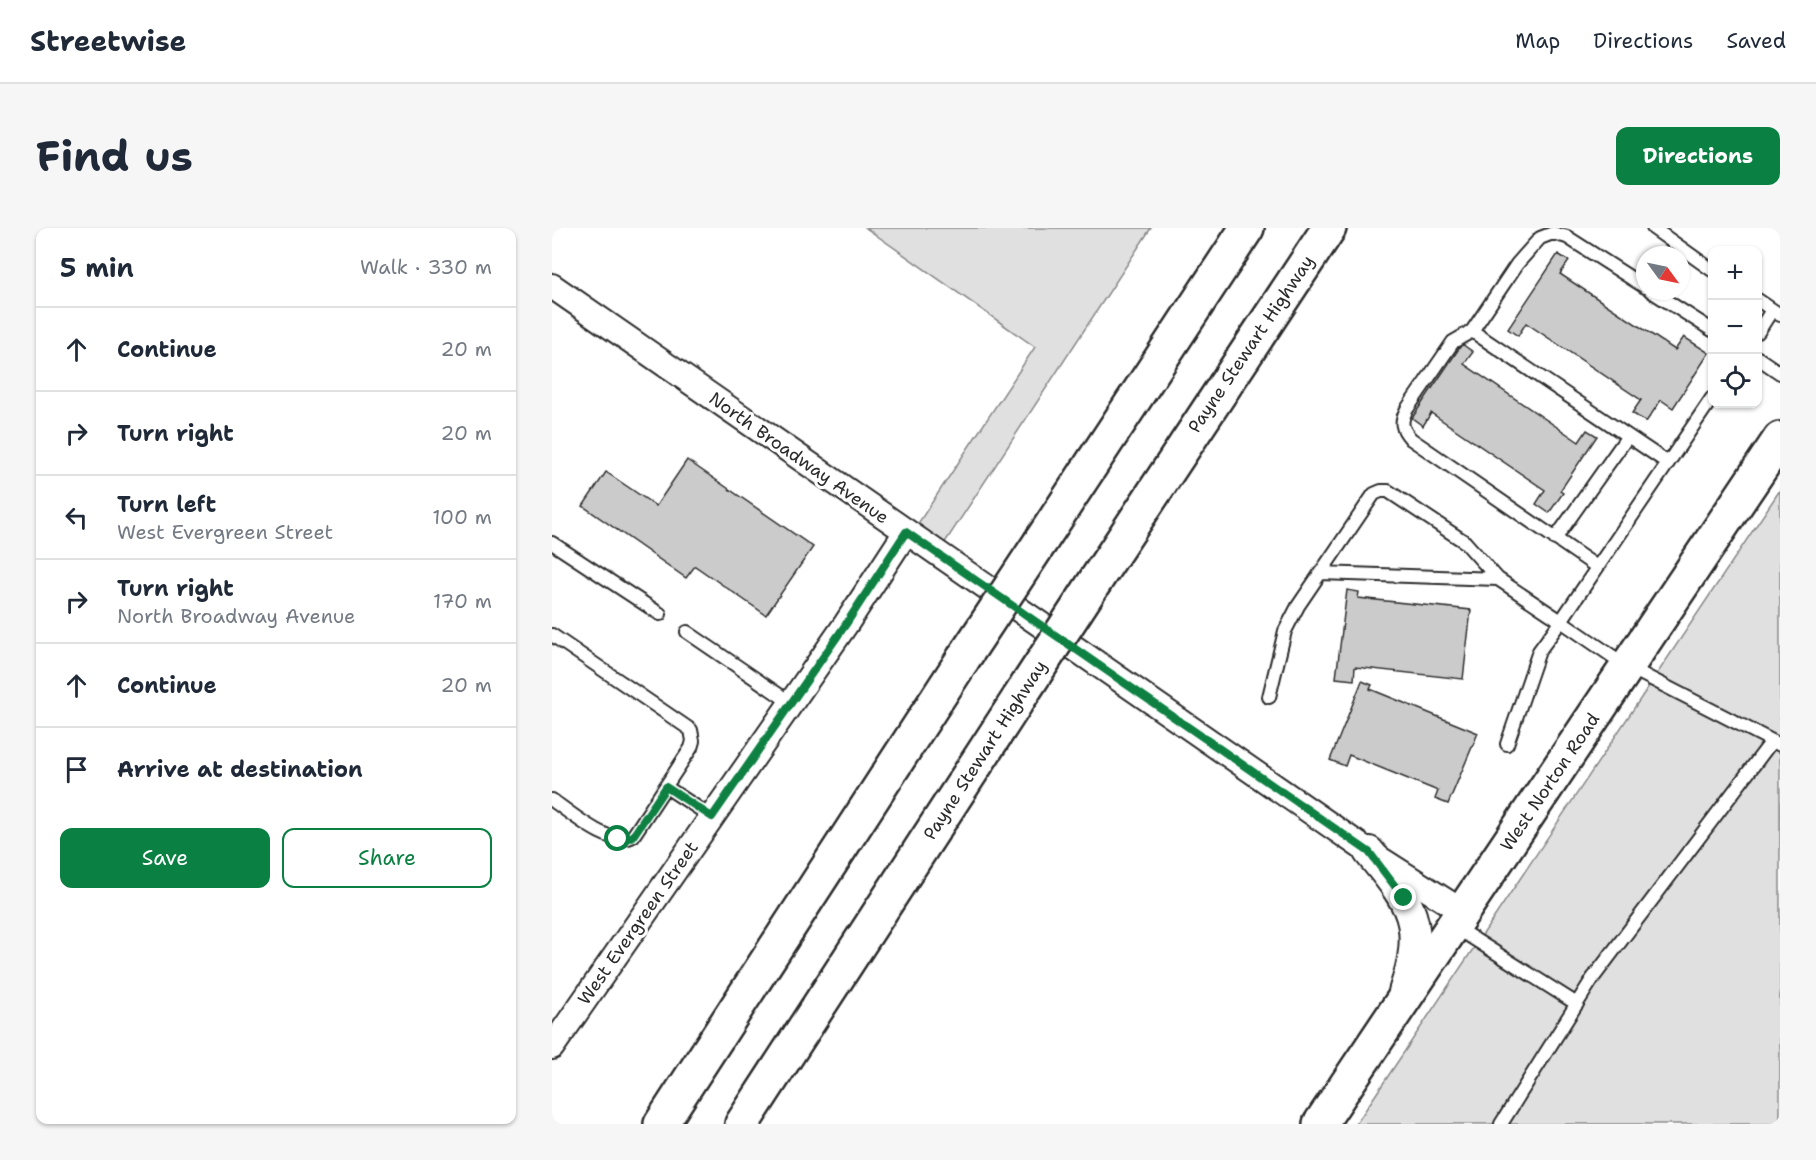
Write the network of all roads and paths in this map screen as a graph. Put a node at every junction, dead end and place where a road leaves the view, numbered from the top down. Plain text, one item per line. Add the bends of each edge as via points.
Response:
1 (1247, 228) edge
2 (1329, 228) edge
3 (1653, 228) edge
4 (1708, 266) edge
5 (1636, 281) edge
6 (552, 286) edge
7 (1665, 300) edge
8 (1762, 303) edge
9 (1776, 313) edge
10 (1708, 327) edge
11 (1762, 328) edge
12 (1472, 331) junction
13 (1762, 361) edge
14 (1780, 373) edge
15 (1708, 405) edge
16 (1628, 436) junction
17 (1778, 448) edge
18 (1668, 463) junction
19 (906, 532) junction
20 (1555, 539) junction
21 (552, 543) edge
22 (1597, 567) junction
23 (1320, 573) junction
24 (1498, 579) junction
25 (660, 614) dead end
26 (1561, 621) junction
27 (687, 632) dead end
28 (552, 635) edge
29 (1628, 667) junction
30 (1269, 697) dead end
31 (791, 703) junction
32 (1776, 743) edge
33 (1507, 744) dead end
34 (666, 787) junction
35 (552, 800) edge
36 (712, 817) junction
37 (1369, 852) junction
38 (1458, 919) junction
39 (1401, 1002) junction
40 (1577, 1004) junction
41 (552, 1047) edge
42 (661, 1124) edge
43 (742, 1124) edge
44 (1320, 1124) edge
45 (1501, 1124) edge

1 - 42 main road, bridge
2 - 43 main road, Payne Stewart Highway, bridge
3 - 4 lane
5 - 12 lane via 1567,237 1553,233 1540,238 1517,264
6 - 19 street, North Broadway Avenue
7 - 10 lane
8 - 9 lane
9 - 11 lane
12 - 16 lane
12 - 20 lane via 1453,342 1407,409 1401,420 1402,430
13 - 14 lane
15 - 18 lane
16 - 18 lane
16 - 20 lane
17 - 29 main road, West Norton Road
18 - 22 lane
19 - 31 street, West Evergreen Street
19 - 37 street, North Broadway Avenue
20 - 22 lane
21 - 25 lane
22 - 26 lane
23 - 24 lane
23 - 24 lane via 1368,501 1381,490 1465,542
23 - 30 lane via 1286,632
24 - 26 lane
26 - 29 lane
26 - 33 lane via 1539,651
27 - 31 lane
28 - 34 lane via 691,730 691,748
29 - 32 lane
29 - 38 main road, West Norton Road
31 - 36 street, West Evergreen Street
32 - 40 lane
34 - 35 lane via 627,839 607,837
34 - 36 lane
36 - 41 street, West Evergreen Street
37 - 38 street, North Broadway Avenue
37 - 39 street via 1404,898 1415,930 1413,964
38 - 39 main road, West Norton Road
38 - 40 lane
39 - 44 main road, West Norton Road
40 - 45 lane

